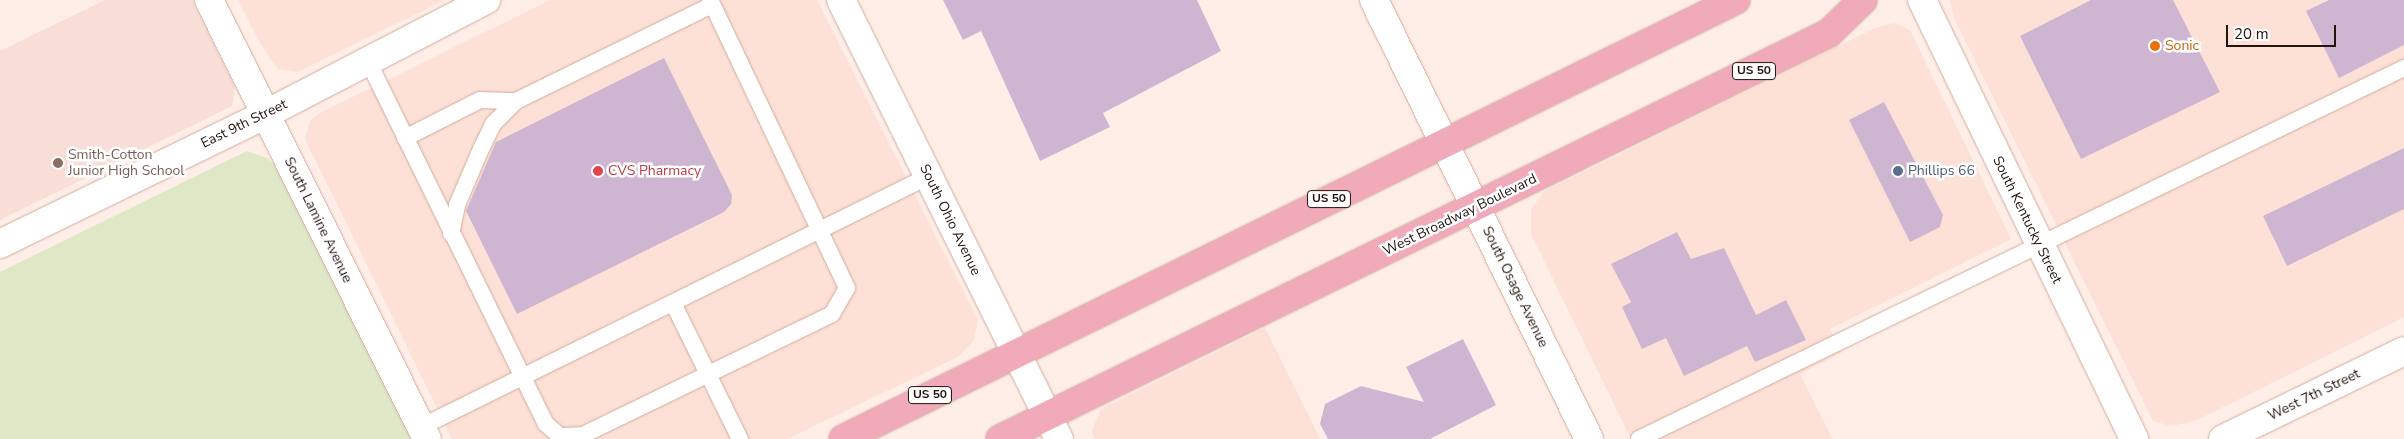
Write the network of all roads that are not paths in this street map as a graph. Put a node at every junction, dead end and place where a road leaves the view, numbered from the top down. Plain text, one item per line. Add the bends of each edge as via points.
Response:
1 (209, 0) edge
2 (486, 0) edge
3 (841, 0) edge
4 (1374, 0) edge
5 (1736, 0) edge
6 (1863, 0) edge
7 (1922, 0) edge
8 (711, 3) edge
9 (368, 61) junction
10 (2404, 68) edge
11 (516, 101) junction
12 (266, 114) junction
13 (405, 138) junction
14 (1444, 142) junction
15 (929, 176) junction
16 (1476, 208) junction
17 (820, 231) junction
18 (451, 234) junction
19 (0, 244) edge
20 (2038, 245) junction
21 (673, 303) junction
22 (2404, 350) edge
23 (1016, 352) junction
24 (708, 374) junction
25 (521, 378) junction
26 (1053, 427) edge
27 (424, 433) edge
28 (740, 439) edge
29 (843, 439) edge
30 (1000, 439) edge
31 (1589, 439) edge
32 (1639, 439) edge
33 (2134, 439) edge
34 (2223, 439) edge

1 - 12 street, South Lamine Avenue
2 - 9 street, East 9th Street
3 - 15 street, South Ohio Avenue
4 - 14 street, South Osage Avenue
5 - 14 highway, US 50
6 - 16 highway, West Broadway Boulevard / US 50 via 1829,34
7 - 20 street, South Kentucky Street
8 - 11 lane
8 - 17 lane
9 - 12 street, East 9th Street
9 - 13 lane
10 - 20 lane
11 - 13 lane via 480,100
11 - 18 lane via 493,124 480,149 457,205
12 - 19 street, East 9th Street
12 - 27 street, South Lamine Avenue
13 - 18 lane
14 - 16 street, South Osage Avenue
14 - 23 highway, US 50
15 - 17 lane
15 - 23 street, South Ohio Avenue
16 - 26 highway, West Broadway Boulevard / US 50
16 - 31 street, South Osage Avenue
17 - 21 lane
17 - 24 lane via 847,288 842,302 832,314
18 - 25 lane
20 - 32 lane
20 - 33 street, South Kentucky Street
21 - 24 lane
21 - 25 lane
22 - 34 street, West 7th Street
23 - 26 street, South Ohio Avenue
23 - 29 highway, US 50
24 - 25 lane via 583,435 560,436 546,424
24 - 28 lane
25 - 27 lane
26 - 30 highway, US 50

